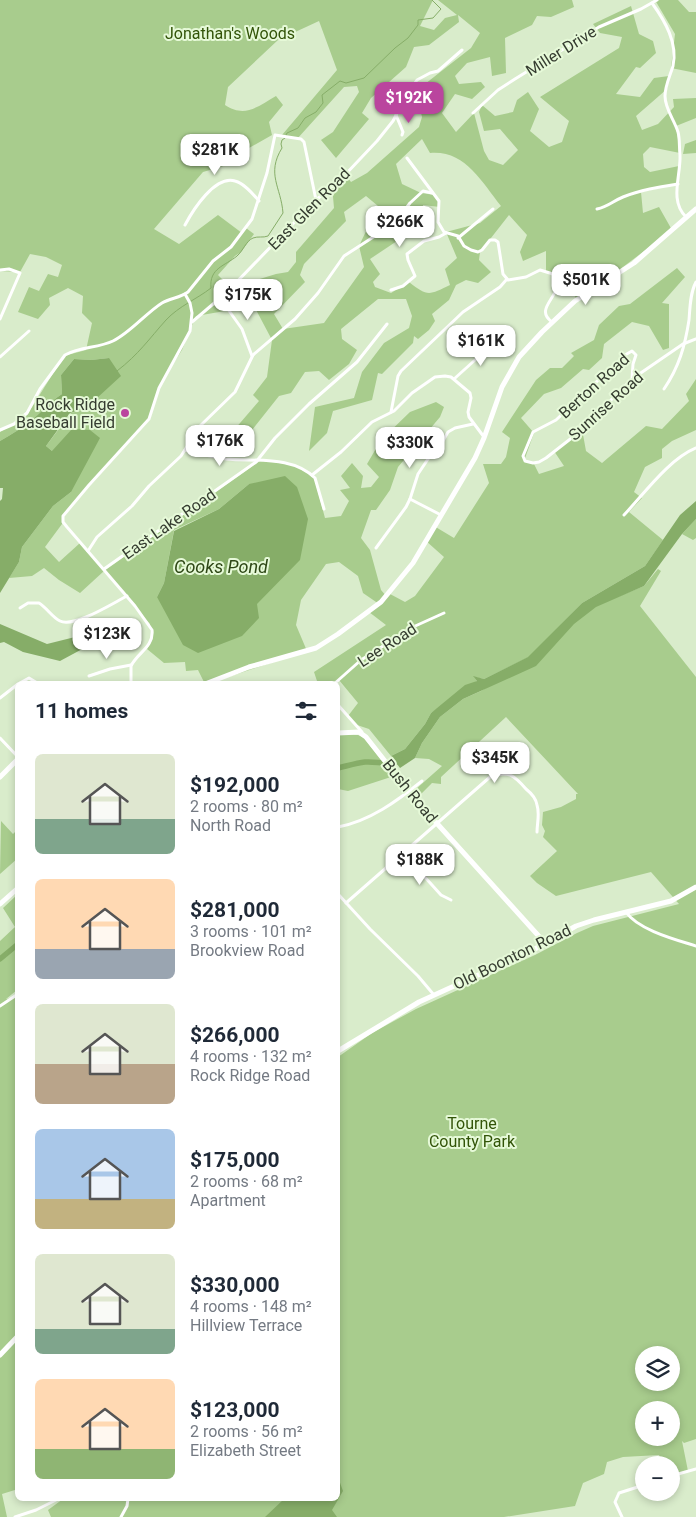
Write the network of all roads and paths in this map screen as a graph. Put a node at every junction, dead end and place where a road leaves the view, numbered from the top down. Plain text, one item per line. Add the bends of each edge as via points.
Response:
1 (657, 0) edge
2 (652, 2) junction
3 (462, 50) dead end
4 (473, 114) dead end
5 (396, 115) junction
6 (402, 135) dead end
7 (407, 158) dead end
8 (678, 184) junction
9 (432, 193) junction
10 (316, 200) junction
11 (259, 201) junction
12 (696, 208) edge
13 (493, 209) dead end
14 (597, 209) dead end
15 (686, 217) junction
16 (185, 225) dead end
17 (446, 232) junction
18 (458, 238) junction
19 (0, 270) edge
20 (507, 280) junction
21 (696, 282) edge
22 (391, 290) dead end
23 (185, 294) junction
24 (220, 298) junction
25 (0, 319) edge
26 (192, 322) junction
27 (552, 322) junction
28 (387, 324) dead end
29 (29, 331) dead end
30 (696, 339) edge
31 (495, 342) dead end
32 (684, 344) junction
33 (252, 356) junction
34 (0, 357) edge
35 (454, 379) junction
36 (632, 380) junction
37 (664, 389) dead end
38 (391, 412) junction
39 (473, 424) junction
40 (0, 430) edge
41 (484, 438) junction
42 (696, 448) edge
43 (185, 450) junction
44 (258, 461) junction
45 (528, 463) joint
46 (312, 475) junction
47 (410, 499) junction
48 (324, 509) dead end
49 (441, 515) junction
50 (624, 515) dead end
51 (376, 548) dead end
52 (88, 551) junction
53 (104, 569) junction
54 (127, 596) junction
55 (20, 608) dead end
56 (444, 613) dead end
57 (131, 665) junction
58 (89, 676) dead end
59 (24, 681) edge
60 (35, 681) edge
61 (131, 681) edge
62 (213, 681) edge
63 (337, 681) edge
64 (15, 686) edge
65 (0, 698) edge
66 (340, 707) edge
67 (340, 733) edge
68 (366, 737) junction
69 (0, 738) edge
70 (15, 755) edge
71 (15, 761) edge
72 (0, 777) edge
73 (422, 782) dead end
74 (409, 791) junction
75 (437, 824) junction
76 (340, 826) edge
77 (537, 832) dead end
78 (404, 854) junction
79 (696, 886) edge
80 (15, 891) edge
81 (340, 896) edge
82 (450, 900) dead end
83 (346, 903) junction
84 (0, 904) edge
85 (633, 911) junction
86 (626, 912) junction
87 (637, 922) junction
88 (545, 943) junction
89 (696, 946) edge
90 (434, 995) junction
91 (15, 996) edge
92 (0, 1006) edge
93 (340, 1051) edge
94 (15, 1339) edge
95 (0, 1355) edge
96 (696, 1469) edge
97 (680, 1473) edge
98 (635, 1488) edge
99 (54, 1501) edge
100 (128, 1501) edge
101 (15, 1517) edge
102 (121, 1517) edge
103 (622, 1517) edge

1 - 2 street, Miller Drive
2 - 4 street, Miller Drive via 599,27 515,79
2 - 8 street via 674,46 665,98 678,133
3 - 5 street, East Glen Road via 438,70 417,80
5 - 6 street
5 - 10 street, East Glen Road via 377,141
7 - 9 street
8 - 14 street via 623,197
8 - 15 street via 676,202
9 - 17 street via 439,201 438,222
9 - 33 street via 423,191 396,223 349,252 295,319
10 - 11 street via 304,142 275,135
10 - 24 street, East Glen Road
11 - 16 street via 240,183 226,182 208,192
11 - 23 street via 252,219 239,237
12 - 15 street
13 - 18 street
15 - 27 street via 634,262 575,301
17 - 18 street
17 - 22 street via 424,241 408,254 415,276 403,286
18 - 20 street via 464,246 478,252 490,240 498,242 503,274
19 - 25 street via 20,273
20 - 27 street via 526,277 540,270 553,274 555,291 545,308 545,315
20 - 38 street via 463,312 401,371
21 - 32 street
23 - 26 street via 190,303
23 - 40 street via 162,303 114,340 65,355 27,413
24 - 26 street, East Glen Road
24 - 33 street via 242,329
26 - 52 street, East Glen Road via 185,342 159,388 149,419 88,484 63,516
27 - 41 street via 514,364
28 - 44 street, East Lake Road via 356,362 275,438
29 - 34 street
30 - 32 street, Sunrise Road
31 - 35 street
32 - 36 street, Sunrise Road
32 - 37 street via 686,351
33 - 43 street via 235,392 200,426
35 - 38 street via 435,377
35 - 39 street via 470,394 468,412
36 - 45 street, Sunrise Road via 574,436 540,462
36 - 45 street, Berton Road via 632,364 636,355 632,351 556,420 533,432 523,456
38 - 46 street via 372,422
39 - 41 street
39 - 47 street via 448,432 418,474
41 - 49 street
42 - 50 street via 668,468
43 - 44 street
43 - 52 street via 132,506 97,537
44 - 46 street via 292,464
44 - 53 street, East Lake Road
46 - 48 street
47 - 49 street
47 - 51 street
49 - 62 street via 413,563 371,610 316,648
52 - 53 street
53 - 54 street
54 - 55 street via 68,623 59,621 39,603 28,603
54 - 57 street via 149,624 152,635 148,646
56 - 63 street, Lee Road via 413,627 361,660
57 - 58 street
57 - 61 street
59 - 60 street via 29,678
64 - 65 street
66 - 68 street, Bush Road
67 - 68 street via 359,732
68 - 74 street, Bush Road
69 - 70 street
71 - 72 street
73 - 74 street
74 - 75 street, Bush Road
74 - 76 street via 380,811
75 - 77 street via 490,776 507,773 518,779 535,799
75 - 78 street
75 - 88 street, Bush Road
78 - 82 street via 441,895
78 - 83 street
79 - 85 street, Old Boonton Road via 671,901
80 - 84 street
81 - 83 street
83 - 90 street
85 - 86 street, Old Boonton Road
85 - 87 street
86 - 87 street
86 - 88 street, Old Boonton Road via 584,923
87 - 89 street
88 - 90 street, Old Boonton Road
90 - 93 street, Old Boonton Road
91 - 92 street
94 - 95 street
96 - 97 street
98 - 103 street via 619,1493 614,1502
99 - 101 street
100 - 102 street

